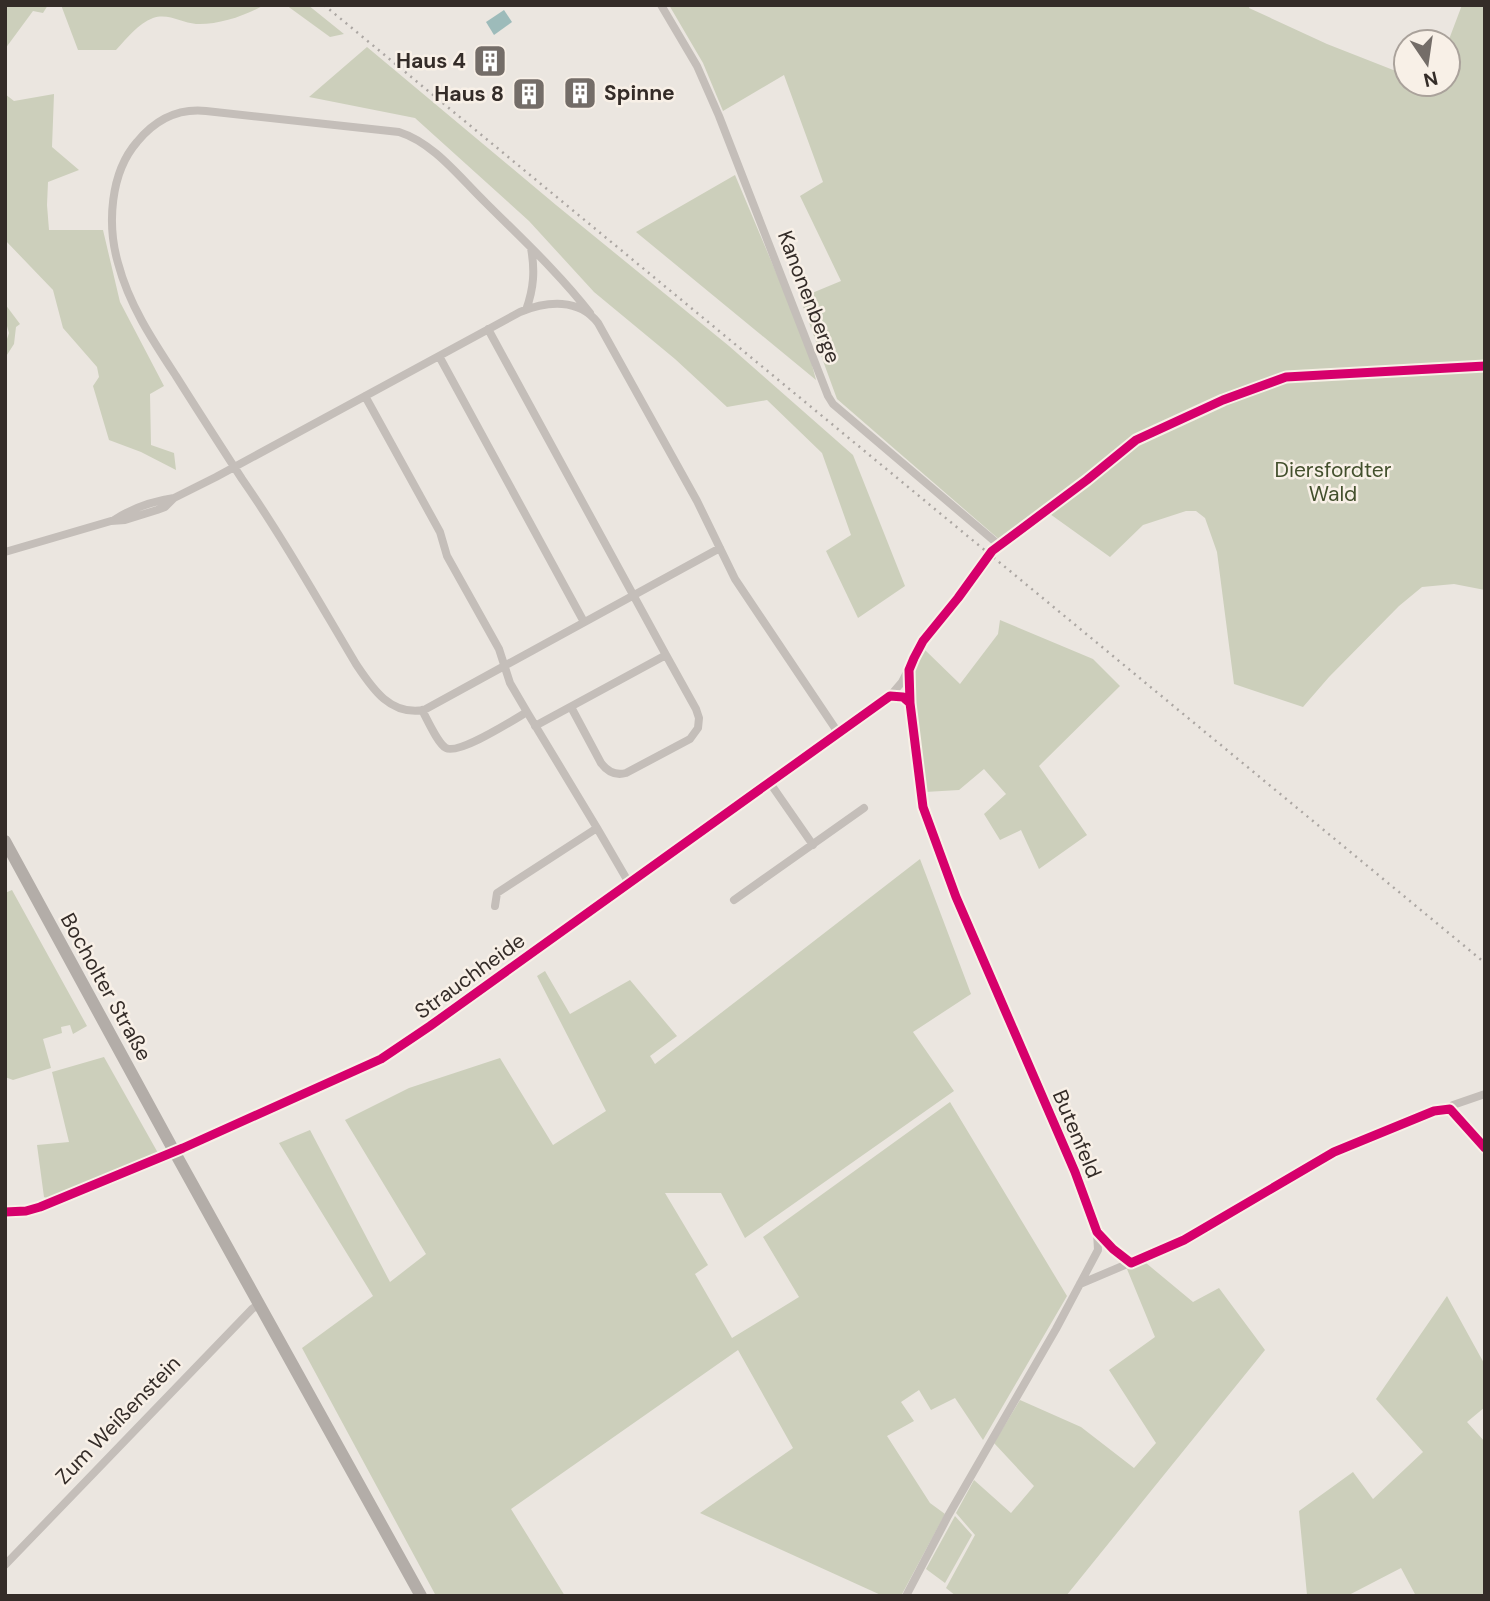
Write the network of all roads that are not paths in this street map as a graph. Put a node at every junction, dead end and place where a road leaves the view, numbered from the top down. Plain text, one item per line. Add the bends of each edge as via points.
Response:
1 (661, 5) edge
2 (531, 248) junction
3 (526, 310) junction
4 (590, 313) junction
5 (488, 329) junction
6 (439, 356) junction
7 (365, 396) junction
8 (234, 467) junction
9 (999, 545) joint
10 (720, 548) junction
11 (5, 552) edge
12 (633, 596) junction
13 (584, 622) junction
14 (666, 655) junction
15 (505, 666) junction
16 (909, 670) junction
17 (890, 696) junction
18 (910, 703) junction
19 (570, 707) junction
20 (422, 710) junction
21 (527, 712) junction
22 (535, 726) junction
23 (839, 734) junction
24 (770, 783) junction
25 (864, 808) dead end
26 (597, 828) junction
27 (5, 841) edge
28 (813, 845) junction
29 (629, 883) junction
30 (734, 900) dead end
31 (495, 906) dead end
32 (1485, 1094) edge
33 (1450, 1109) junction
34 (1485, 1148) edge
35 (176, 1154) junction
36 (5, 1212) edge
37 (1097, 1231) junction
38 (1130, 1263) junction
39 (1080, 1284) junction
40 (259, 1304) junction
41 (5, 1565) edge
42 (421, 1596) edge
43 (906, 1596) edge

1 - 9 street, Kanonenberge via 713,103 828,396
2 - 3 street via 534,279
2 - 4 street
2 - 8 street via 430,149 399,132 195,110 172,114 155,124 129,152 115,188 113,233 118,264 142,322
3 - 4 street via 559,304
3 - 5 street
4 - 10 street
5 - 6 street
5 - 12 street
6 - 7 street
6 - 13 street
7 - 8 street
7 - 15 street via 440,532 447,556
8 - 11 street via 157,510
8 - 20 street via 377,694 398,707
9 - 16 street, Strauchheide via 923,641
10 - 12 street
10 - 23 street via 735,579
12 - 13 street
12 - 14 street
13 - 15 street
14 - 19 street
14 - 19 street via 696,709 698,728 690,739 632,771 620,774 604,767
15 - 20 street
15 - 21 street
16 - 17 street, Strauchheide
16 - 18 street, Butenfeld
17 - 18 street via 904,697
17 - 23 street, Strauchheide
18 - 37 street, Butenfeld via 923,807 956,897
19 - 22 street
20 - 21 street via 442,746 451,750
21 - 22 street
22 - 26 street
23 - 24 street, Strauchheide
24 - 28 street
24 - 29 street, Strauchheide
25 - 28 street
26 - 29 street
26 - 31 street, Strauchheide via 497,893
27 - 35 main road, Bocholter Straße
28 - 30 street
29 - 35 street, Strauchheide via 380,1059
32 - 33 street
33 - 34 street
33 - 38 street via 1434,1111 1334,1152 1184,1240
35 - 36 street, Strauchheide via 40,1207
35 - 40 main road
37 - 38 street, Butenfeld
37 - 39 street via 1098,1250
38 - 39 street
39 - 43 street
40 - 41 street, Zum Weißenstein
40 - 42 main road

